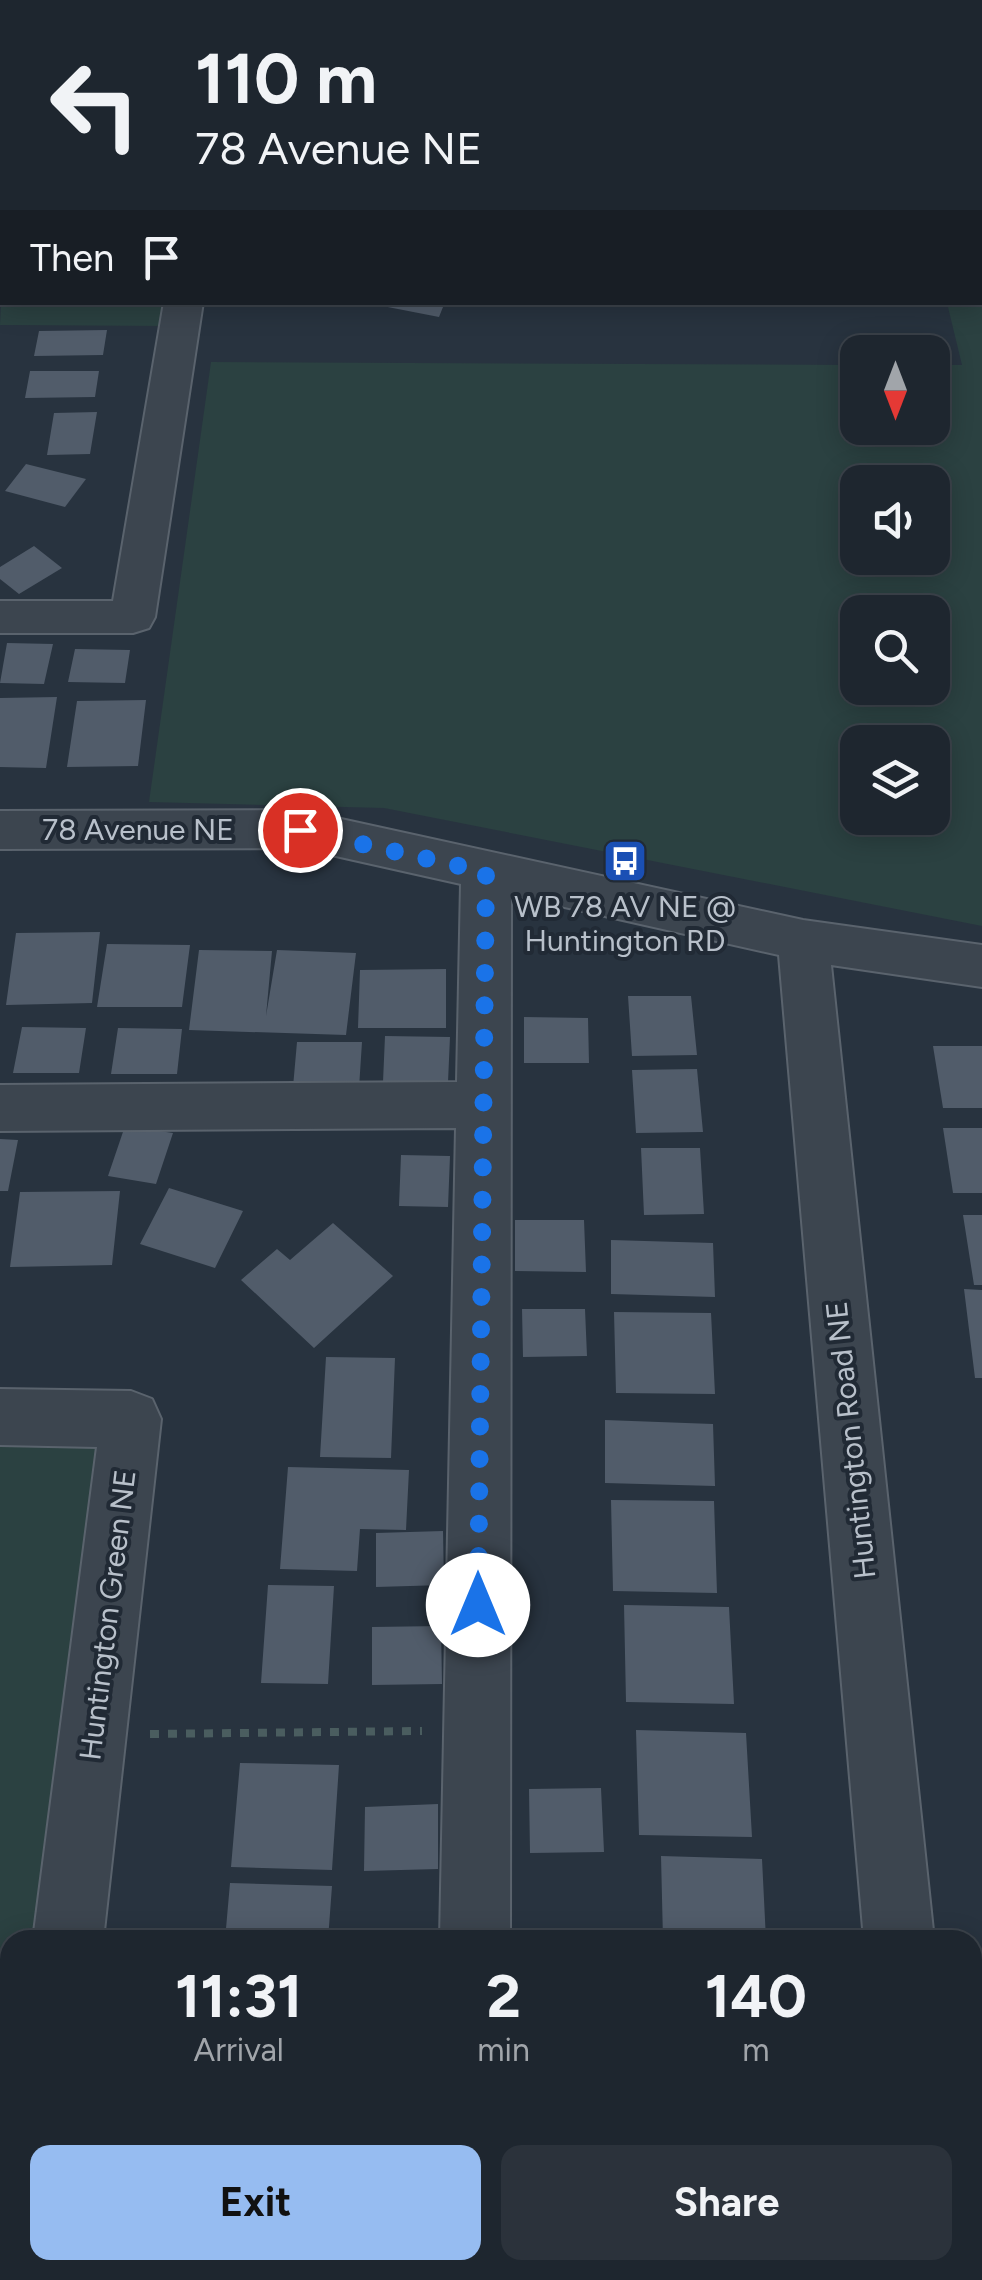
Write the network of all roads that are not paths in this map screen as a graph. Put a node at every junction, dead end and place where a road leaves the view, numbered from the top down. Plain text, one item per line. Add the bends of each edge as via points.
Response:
1 (184, 305) edge
2 (0, 617) edge
3 (0, 830) edge
4 (486, 872) junction
5 (802, 940) junction
6 (982, 966) edge
7 (482, 1105) junction
8 (0, 1108) edge
9 (0, 1417) edge
10 (69, 1930) edge
11 (475, 1930) edge
12 (898, 1930) edge

1 - 2 street via 133,617
3 - 4 street, 78 Avenue NE via 300,830
4 - 5 street, 78 Avenue NE
4 - 7 street
5 - 6 street, 78 Avenue NE
5 - 12 street, Huntington Road NE
7 - 8 street
7 - 11 street
9 - 10 street, Huntington Green NE via 131,1419

